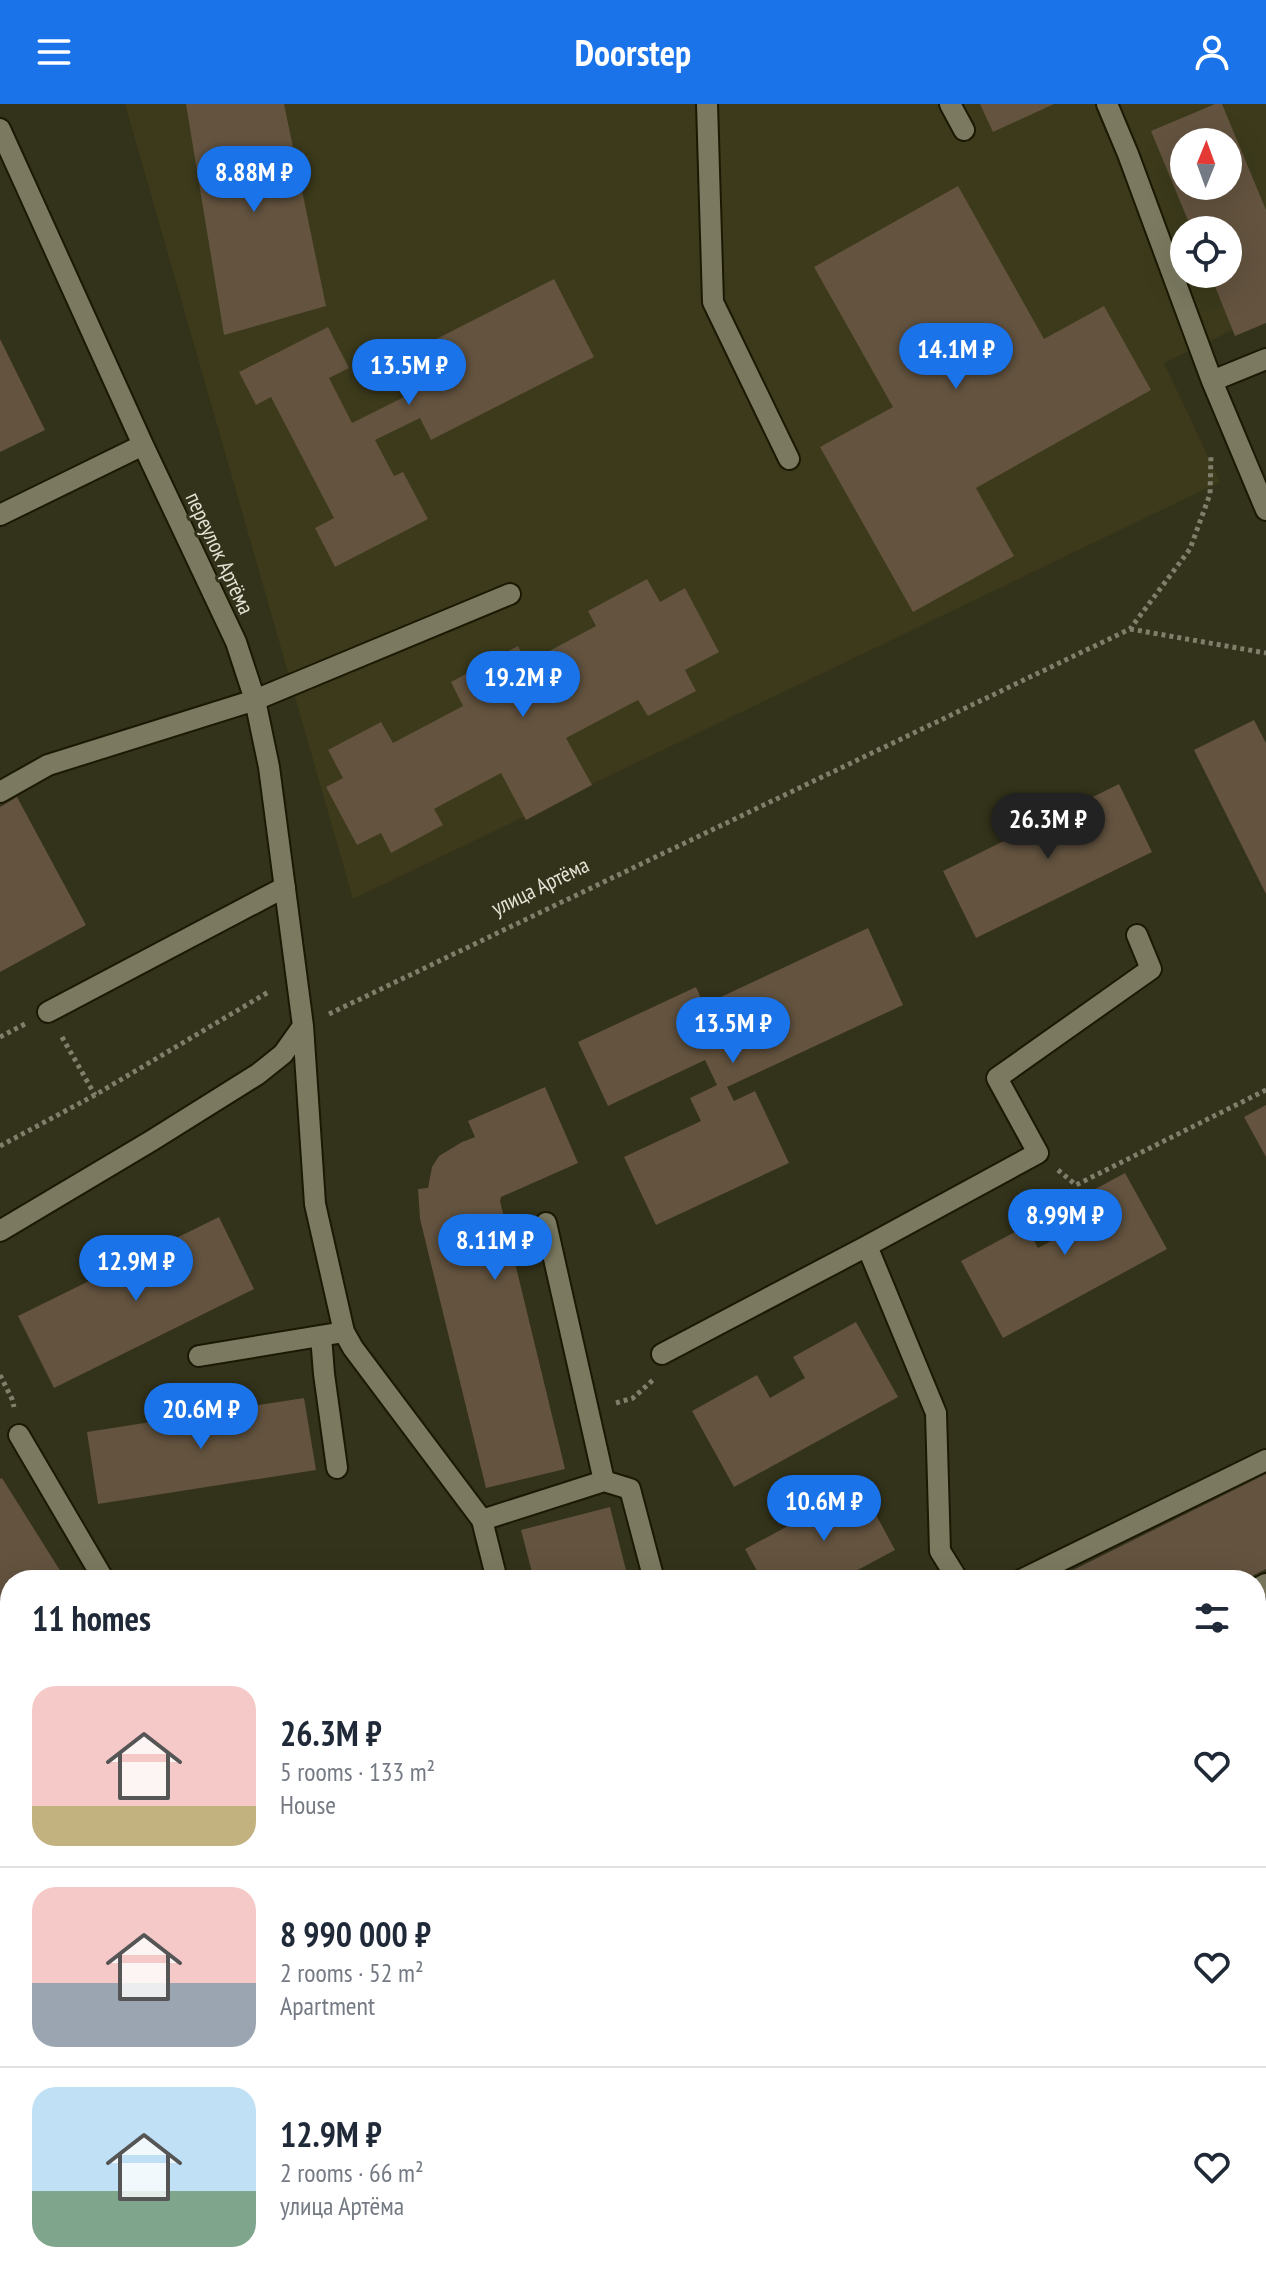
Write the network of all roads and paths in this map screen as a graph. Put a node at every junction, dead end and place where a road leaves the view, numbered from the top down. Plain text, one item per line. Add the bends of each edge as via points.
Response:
1 (707, 104) edge
2 (950, 104) edge
3 (1107, 104) edge
4 (0, 129) edge
5 (964, 130) dead end
6 (1266, 359) edge
7 (1212, 381) junction
8 (143, 445) junction
9 (1211, 452) dead end
10 (789, 459) dead end
11 (1266, 510) edge
12 (0, 515) edge
13 (510, 594) dead end
14 (1130, 629) junction
15 (1266, 653) edge
16 (255, 700) junction
17 (0, 792) edge
18 (285, 887) junction
19 (1137, 935) dead end
20 (296, 975) junction
21 (48, 1012) joint
22 (303, 1026) junction
23 (1266, 1090) edge
24 (95, 1095) junction
25 (0, 1146) edge
26 (1038, 1153) junction
27 (546, 1223) dead end
28 (0, 1231) edge
29 (867, 1246) junction
30 (344, 1332) junction
31 (321, 1336) junction
32 (662, 1354) joint
33 (199, 1356) dead end
34 (588, 1411) junction
35 (19, 1435) dead end
36 (1266, 1460) edge
37 (337, 1468) dead end
38 (604, 1481) junction
39 (482, 1520) junction
40 (98, 1570) edge
41 (494, 1570) edge
42 (651, 1570) edge
43 (952, 1570) edge
44 (1041, 1570) edge

1 - 10 street via 713,302
2 - 5 street
3 - 7 street
4 - 8 street, переулок Артёма
6 - 7 street
7 - 11 street
8 - 12 street
8 - 16 street, переулок Артёма via 236,642
9 - 14 path via 1210,494 1190,549
13 - 16 street
14 - 15 path
14 - 22 path, улица Артёма
16 - 17 street via 48,765
16 - 18 street, переулок Артёма
18 - 20 street, переулок Артёма
18 - 21 street
19 - 26 street via 1151,969 997,1078
20 - 22 street, переулок Артёма
20 - 24 path
21 - 24 path
22 - 28 street via 283,1054 258,1074
22 - 30 street, переулок Артёма via 315,1204
23 - 26 path via 1076,1185
24 - 25 path
26 - 29 street
27 - 34 street
29 - 32 street
29 - 43 street via 936,1413 940,1551
30 - 31 street
30 - 39 street
31 - 33 street
31 - 37 street
32 - 34 path via 654,1378 633,1398
34 - 38 street
35 - 40 street
36 - 44 street
38 - 39 street
38 - 42 street via 630,1489
39 - 41 street

